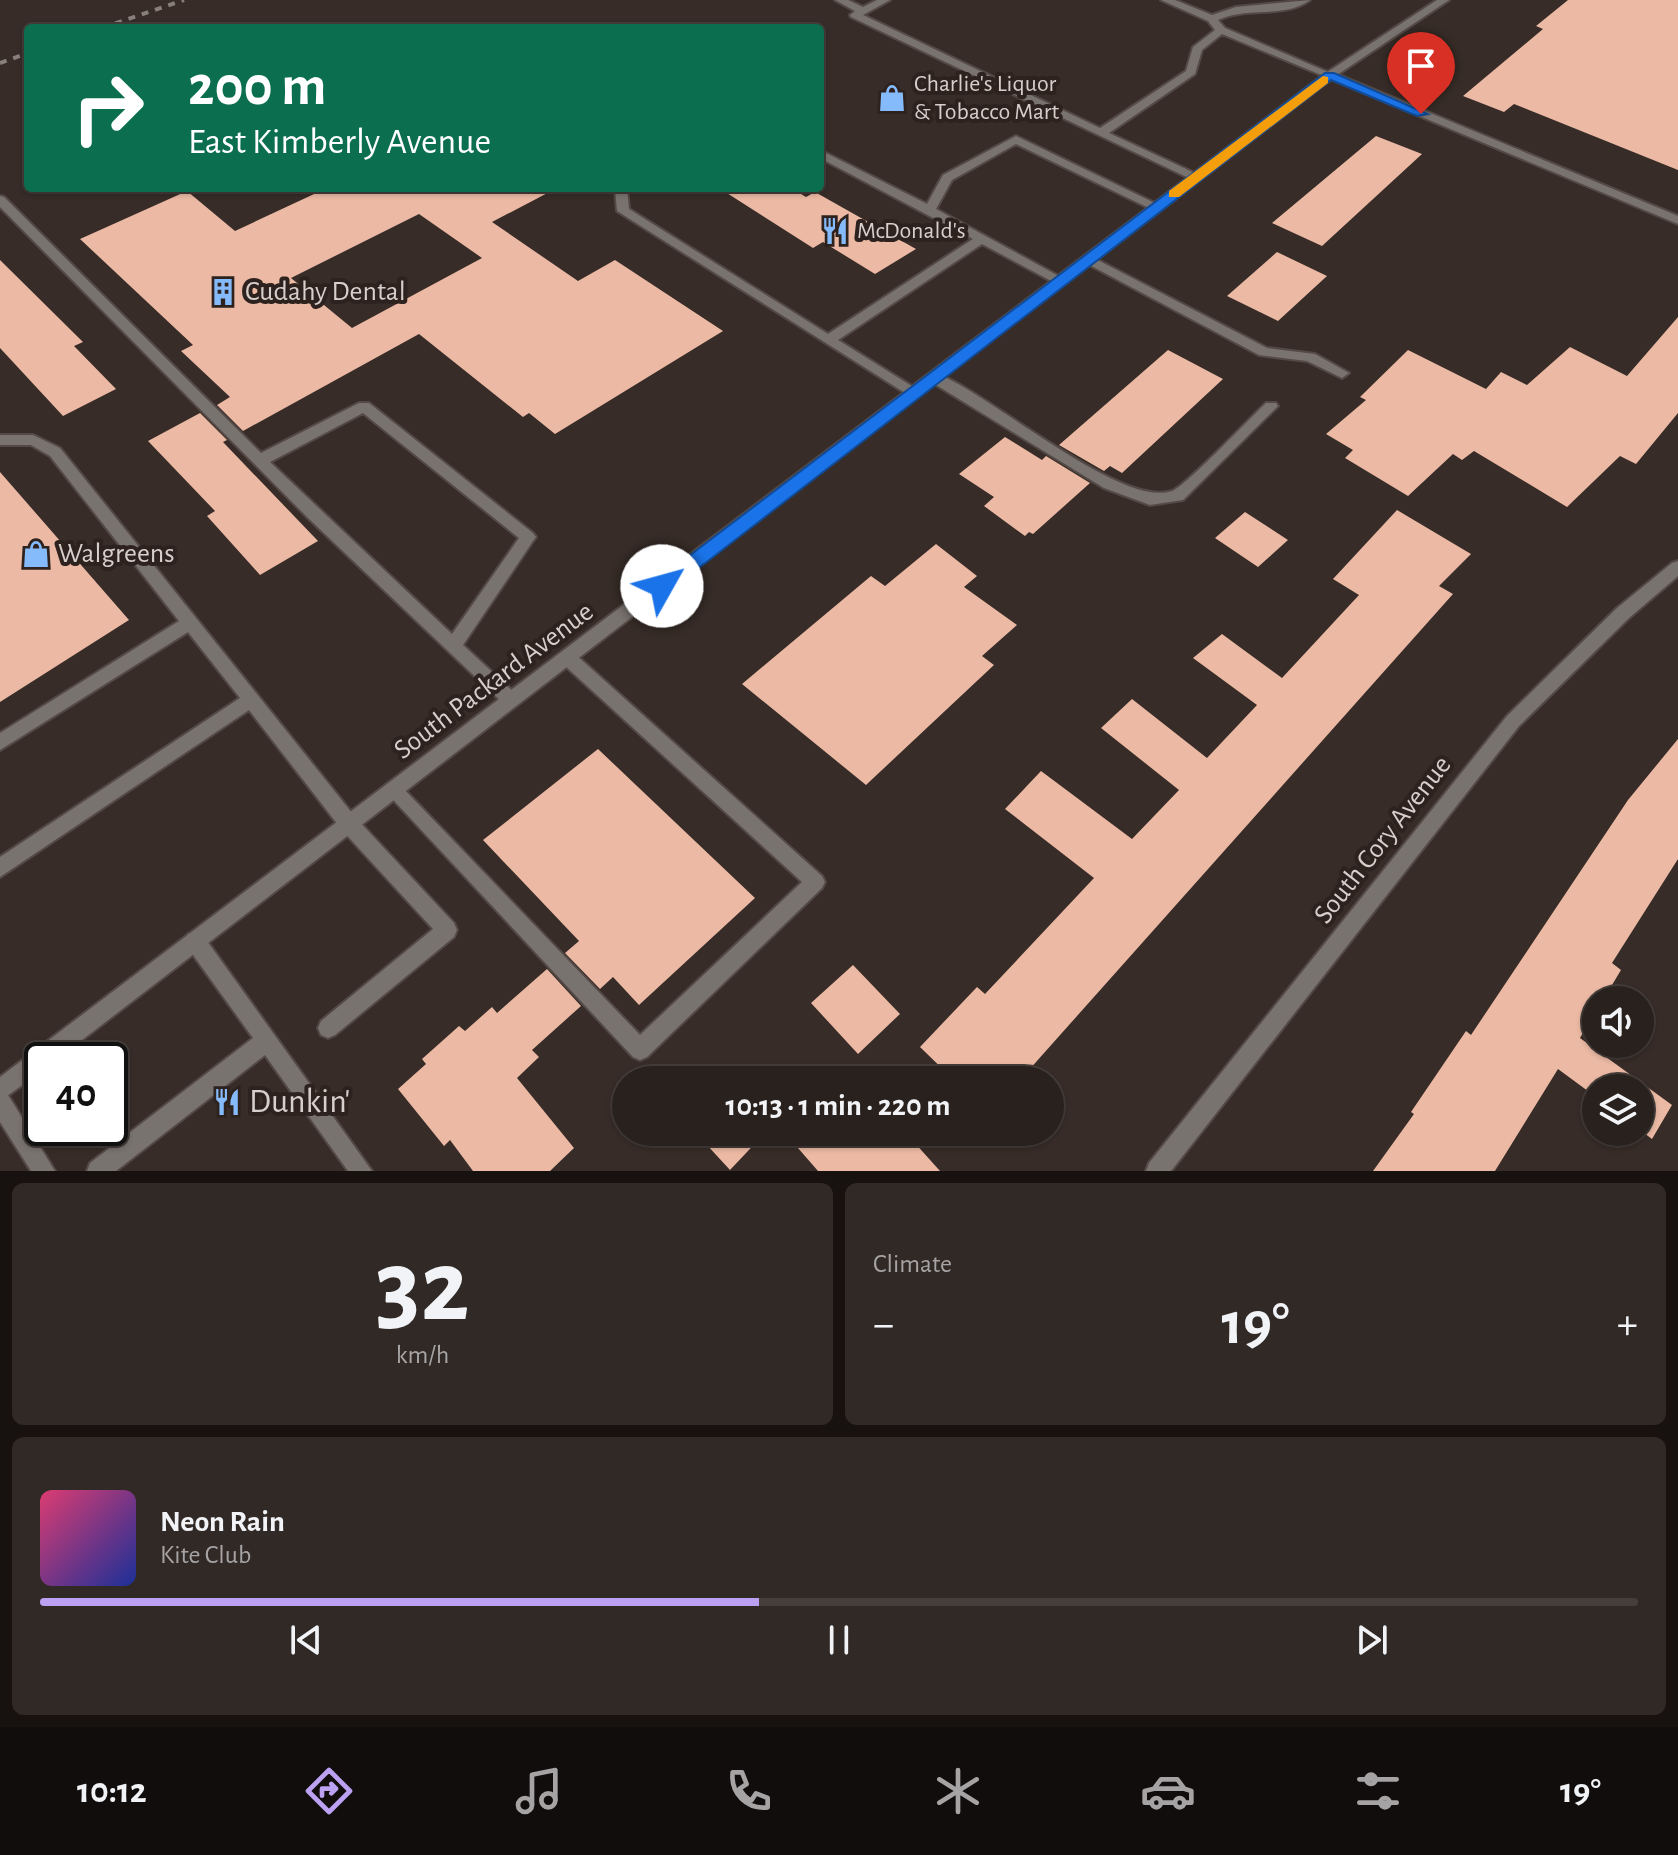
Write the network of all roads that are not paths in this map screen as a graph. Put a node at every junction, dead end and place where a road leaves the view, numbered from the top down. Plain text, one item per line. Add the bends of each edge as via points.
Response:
1 (840, 0) edge
2 (885, 0) edge
3 (1166, 0) edge
4 (1305, 0) edge
5 (1444, 0) edge
6 (863, 11) junction
7 (1212, 19) junction
8 (1221, 30) junction
9 (1330, 75) junction
10 (1101, 133) junction
11 (824, 155) edge
12 (1195, 177) junction
13 (621, 192) edge
14 (0, 200) edge
15 (1157, 207) junction
16 (929, 211) junction
17 (1678, 220) edge
18 (982, 238) junction
19 (1088, 259) junction
20 (1060, 280) junction
21 (828, 340) junction
22 (1342, 373) dead end
23 (933, 377) junction
24 (913, 393) junction
25 (1271, 406) dead end
26 (0, 440) edge
27 (259, 461) junction
28 (1678, 567) edge
29 (191, 622) junction
30 (453, 646) junction
31 (569, 659) junction
32 (252, 699) junction
33 (511, 700) junction
34 (0, 742) edge
35 (393, 790) junction
36 (349, 824) junction
37 (0, 868) edge
38 (195, 941) junction
39 (328, 1028) dead end
40 (267, 1040) junction
41 (0, 1090) edge
42 (0, 1103) edge
43 (44, 1171) edge
44 (98, 1171) edge
45 (361, 1171) edge
46 (1157, 1171) edge

1 - 6 street
2 - 6 street
3 - 7 street
4 - 7 street via 1294,6 1225,11
5 - 9 street, South Packard Avenue
6 - 10 street via 855,15
7 - 8 street
8 - 9 street
8 - 10 street via 1197,49 1191,72
9 - 12 street, South Packard Avenue
9 - 17 street
10 - 12 street
11 - 16 street
12 - 15 street, South Packard Avenue
13 - 21 street via 623,211
14 - 27 street
15 - 16 street via 1016,139 947,178
15 - 19 street, South Packard Avenue
16 - 18 street
18 - 20 street
18 - 21 street
19 - 20 street, South Packard Avenue
19 - 22 street via 1264,352 1310,357
20 - 23 street, South Packard Avenue
21 - 24 street
23 - 24 street, South Packard Avenue
23 - 25 street via 1109,484 1150,499 1178,496
24 - 31 street, South Packard Avenue
26 - 29 street via 33,440 55,452
27 - 30 street
27 - 30 street via 364,406 528,537
28 - 46 street, South Cory Avenue via 1513,721
29 - 32 street
29 - 34 street
30 - 33 street
31 - 33 street, South Packard Avenue
31 - 35 street via 815,882 640,1050
32 - 36 street
32 - 37 street
33 - 35 street, South Packard Avenue
35 - 36 street, South Packard Avenue
36 - 38 street, South Packard Avenue
36 - 39 street via 447,930
38 - 40 street
38 - 41 street, South Packard Avenue
40 - 44 street
40 - 45 street
42 - 43 street

